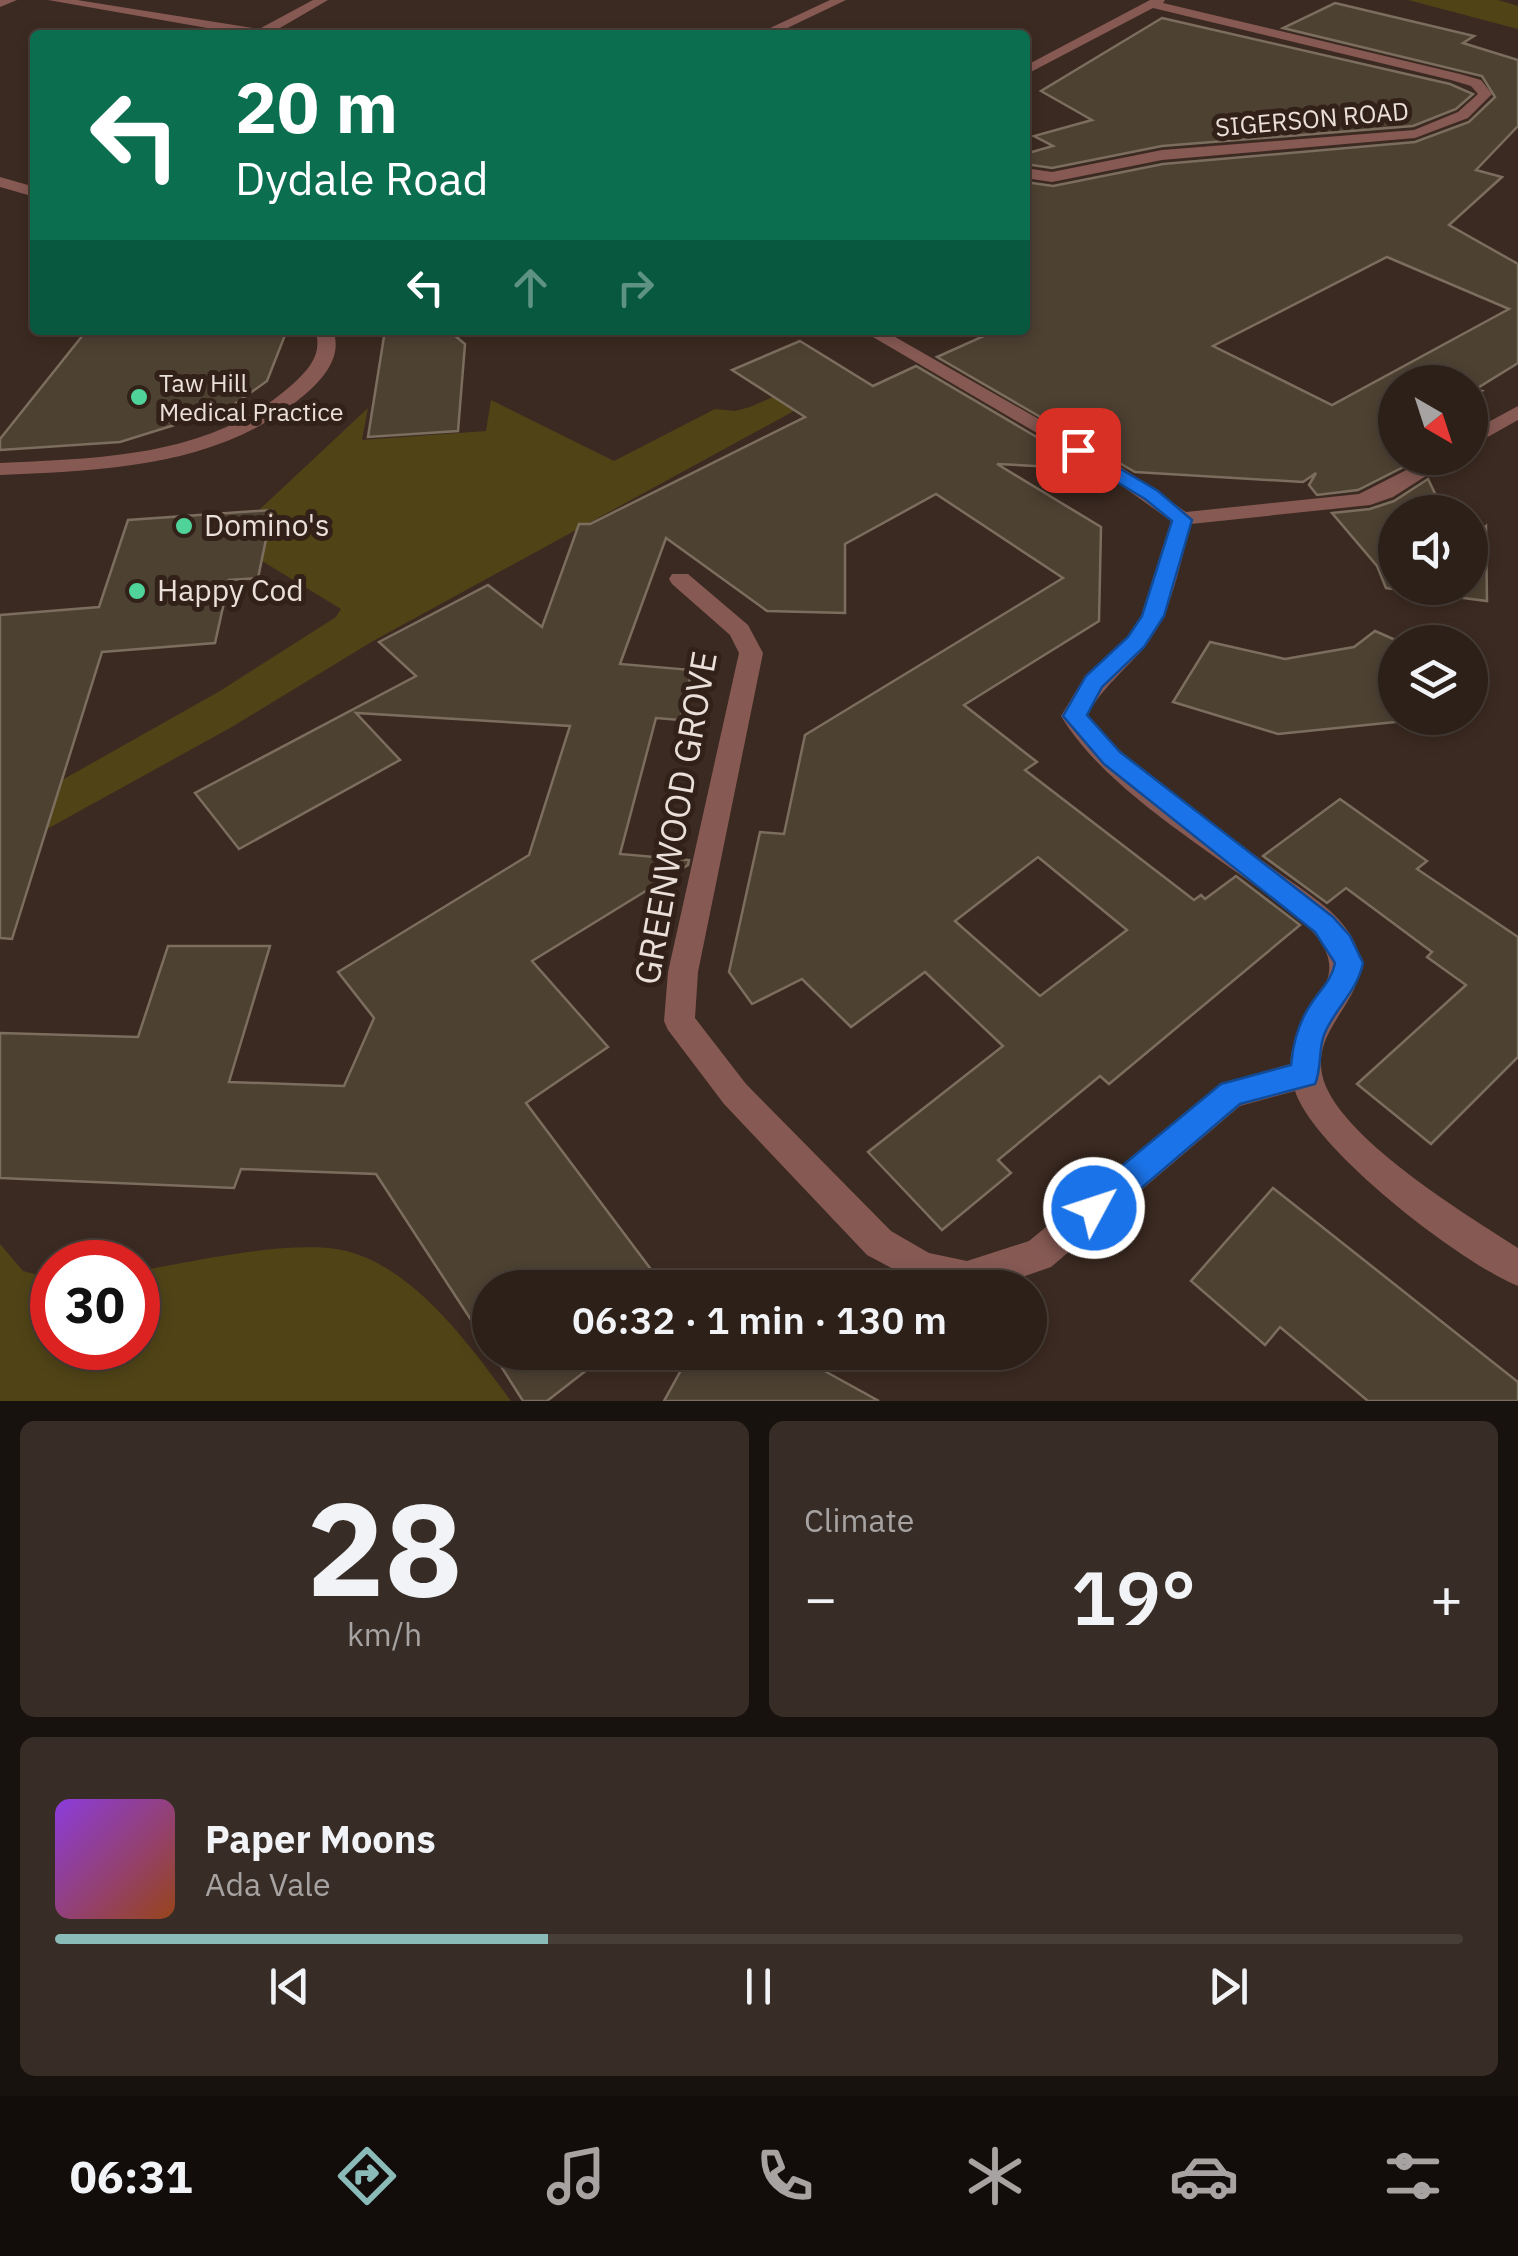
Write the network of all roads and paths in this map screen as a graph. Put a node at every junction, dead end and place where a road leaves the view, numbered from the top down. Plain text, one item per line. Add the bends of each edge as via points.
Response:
1 (11, 0) edge
2 (54, 0) edge
3 (322, 0) edge
4 (840, 0) edge
5 (1156, 2) edge
6 (0, 3) edge
7 (241, 30) edge
8 (273, 30) edge
9 (774, 30) edge
10 (1030, 68) edge
11 (1030, 174) edge
12 (0, 182) edge
13 (30, 191) edge
14 (325, 335) edge
15 (879, 335) edge
16 (1518, 412) edge
17 (1488, 430) edge
18 (0, 470) edge
19 (1415, 475) edge
20 (1182, 520) junction
21 (680, 579) dead end
22 (1305, 1074) junction
23 (1518, 1269) edge

1 - 6 street
2 - 7 street
3 - 8 street
4 - 9 street via 767,28
5 - 10 street
5 - 11 street, SIGERSON ROAD via 1455,77 1476,83 1485,94 1451,121 1415,134 1162,155 1052,178
12 - 13 street
14 - 18 street via 328,350 320,368 297,394 250,426 140,459
15 - 20 street via 1107,466
16 - 17 street
19 - 20 street via 1362,500
20 - 22 street via 1153,616 1094,682 1074,716 1112,758 1296,900 1341,944 1349,963 1346,978 1307,1041
21 - 22 street, GREENWOOD GROVE via 740,632 751,653 683,972 679,1021 735,1094 879,1243 923,1268 967,1278 1038,1256 1232,1094
22 - 23 street via 1342,1137 1369,1162

